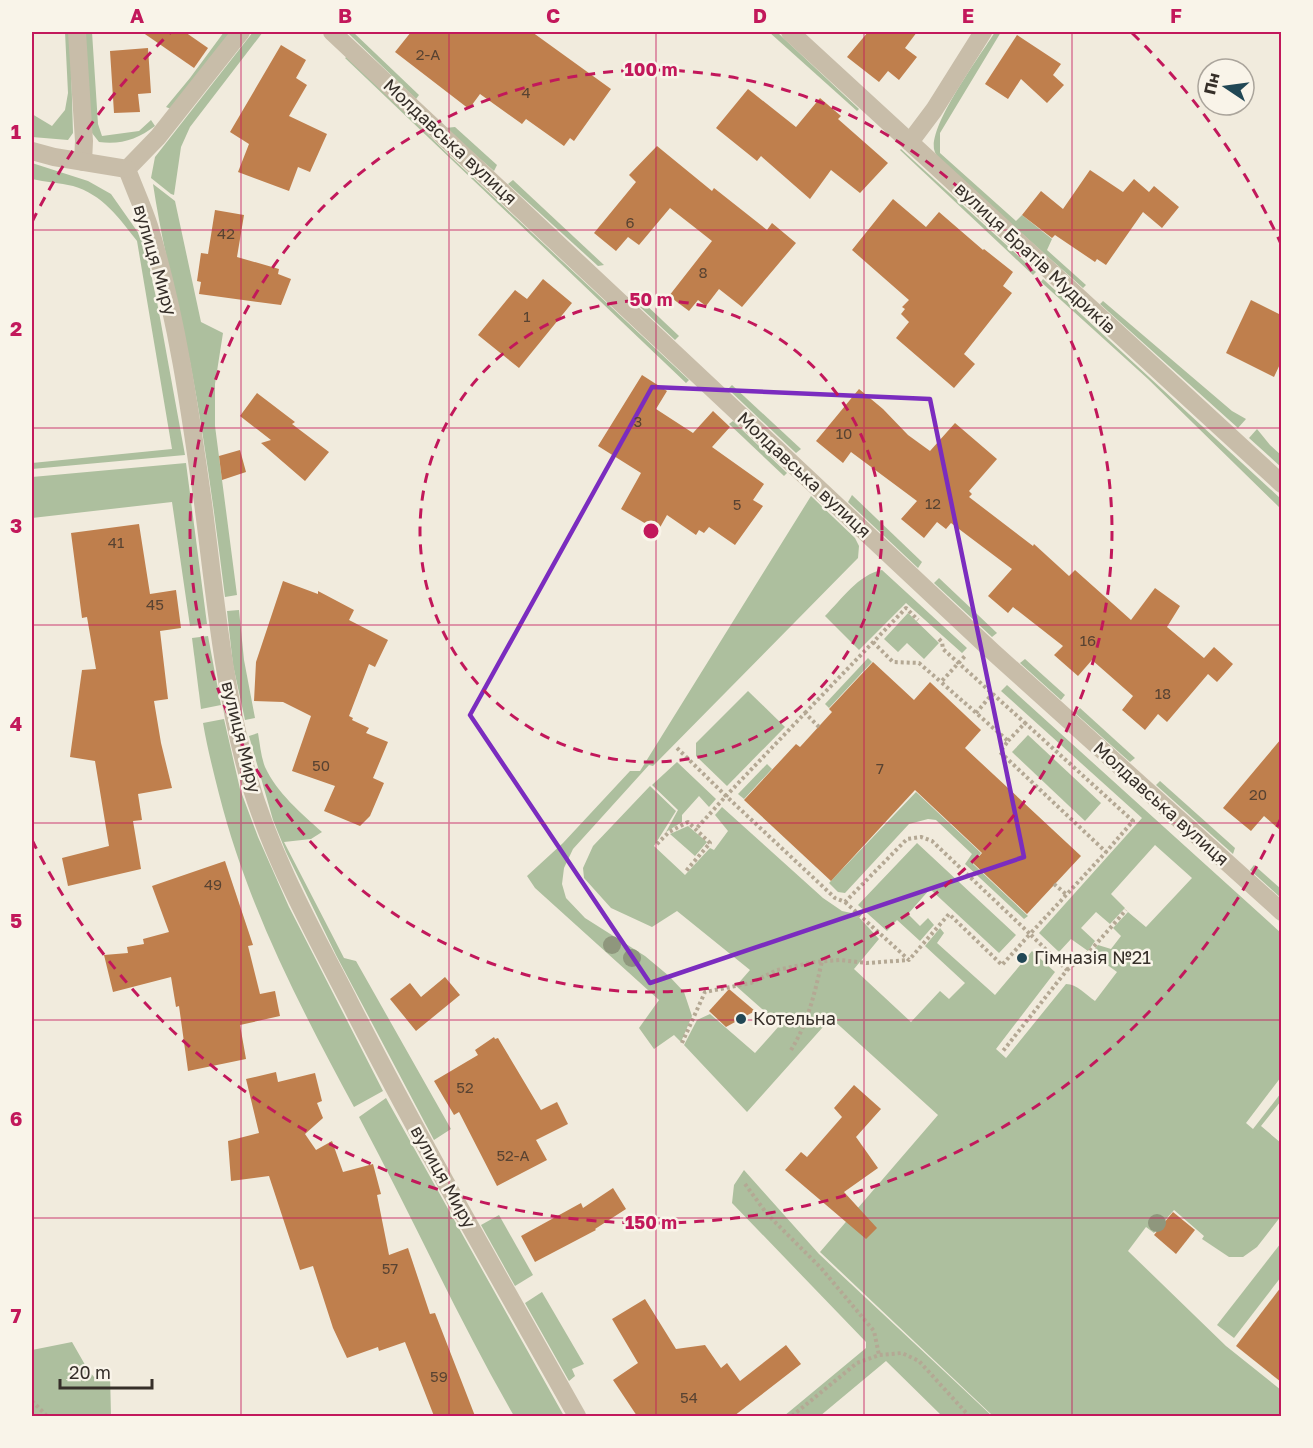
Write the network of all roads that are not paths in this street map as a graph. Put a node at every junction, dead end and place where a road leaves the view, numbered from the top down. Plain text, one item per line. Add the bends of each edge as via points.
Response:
1 (77, 32) edge
2 (241, 32) edge
3 (332, 32) edge
4 (790, 32) edge
5 (983, 32) edge
6 (910, 142) junction
7 (32, 151) edge
8 (83, 162) junction
9 (127, 169) junction
10 (1281, 484) edge
11 (1281, 912) edge
12 (577, 1416) edge

1 - 8 street
2 - 9 street via 158,137
3 - 11 street, Молдавська вулиця via 985,644
4 - 6 street, вулиця Братів Мудриків
5 - 6 street
6 - 10 street, вулиця Братів Мудриків
7 - 8 street
8 - 9 street
9 - 12 street, вулиця Миру via 148,224 176,335 225,675 246,769 263,820 291,885 393,1088

